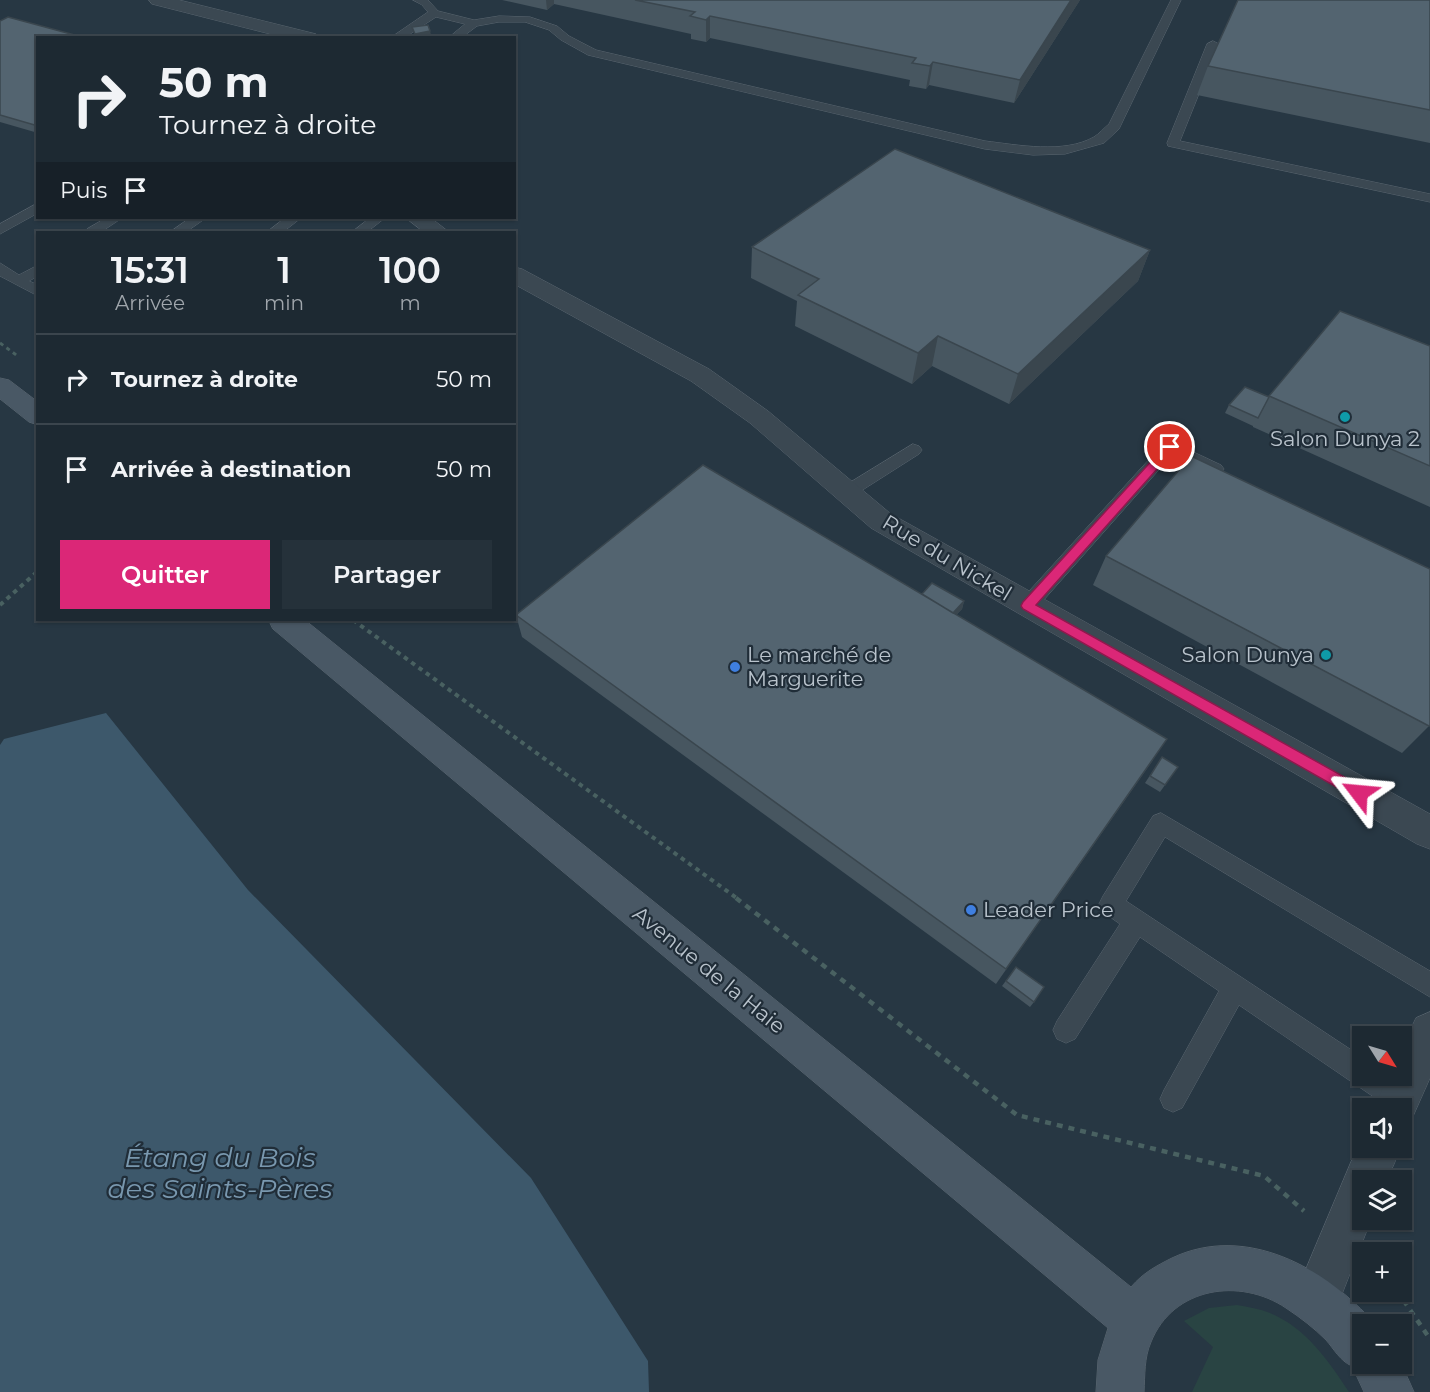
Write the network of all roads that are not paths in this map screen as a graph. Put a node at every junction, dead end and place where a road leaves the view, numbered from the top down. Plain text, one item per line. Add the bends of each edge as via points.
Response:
1 (158, 0) edge
2 (418, 0) edge
3 (1176, 0) edge
4 (434, 13) junction
5 (474, 23) junction
6 (302, 36) edge
7 (398, 36) edge
8 (456, 36) edge
9 (1214, 44) dead end
10 (1430, 198) edge
11 (36, 208) edge
12 (113, 219) edge
13 (197, 219) edge
14 (293, 219) edge
15 (377, 219) edge
16 (0, 230) edge
17 (95, 231) edge
18 (179, 231) edge
19 (275, 231) edge
20 (360, 231) edge
21 (0, 267) edge
22 (36, 270) edge
23 (516, 275) edge
24 (20, 281) junction
25 (36, 291) edge
26 (0, 386) edge
27 (36, 414) edge
28 (913, 450) dead end
29 (1232, 477) edge
30 (847, 492) junction
31 (1027, 606) junction
32 (285, 621) edge
33 (1430, 833) edge
34 (1136, 921) junction
35 (1430, 985) edge
36 (1234, 988) junction
37 (1066, 1030) dead end
38 (1430, 1032) edge
39 (1352, 1066) edge
40 (1378, 1086) edge
41 (1391, 1098) edge
42 (1399, 1098) edge
43 (1173, 1099) dead end
44 (1352, 1210) edge
45 (1316, 1300) junction
46 (1136, 1320) junction
47 (1352, 1332) edge
48 (1380, 1374) edge
49 (1120, 1392) edge
50 (1390, 1392) edge

1 - 6 street
2 - 4 lane
3 - 5 lane via 1114,126 1099,140 1065,150 1033,152 985,145 592,52 553,28 526,19
4 - 5 lane
4 - 7 lane
5 - 8 lane
9 - 10 lane via 1173,143
11 - 16 lane
12 - 17 lane
13 - 18 lane
14 - 19 lane
15 - 20 lane
21 - 24 lane
22 - 24 lane
23 - 30 street, Rue du Nickel via 720,388
24 - 25 lane
26 - 27 street
28 - 30 lane
29 - 31 lane via 1170,447
30 - 31 street, Rue du Nickel via 881,521
31 - 33 street, Rue du Nickel
32 - 46 street, Avenue de la Haie
34 - 35 lane via 1111,904 1161,823
34 - 36 lane
34 - 37 lane
36 - 39 lane
36 - 43 lane
38 - 42 street
40 - 41 lane
44 - 45 street
45 - 46 street via 1284,1281 1248,1269 1213,1266 1182,1275 1155,1293
45 - 47 street
46 - 49 street via 1123,1355
48 - 50 street

